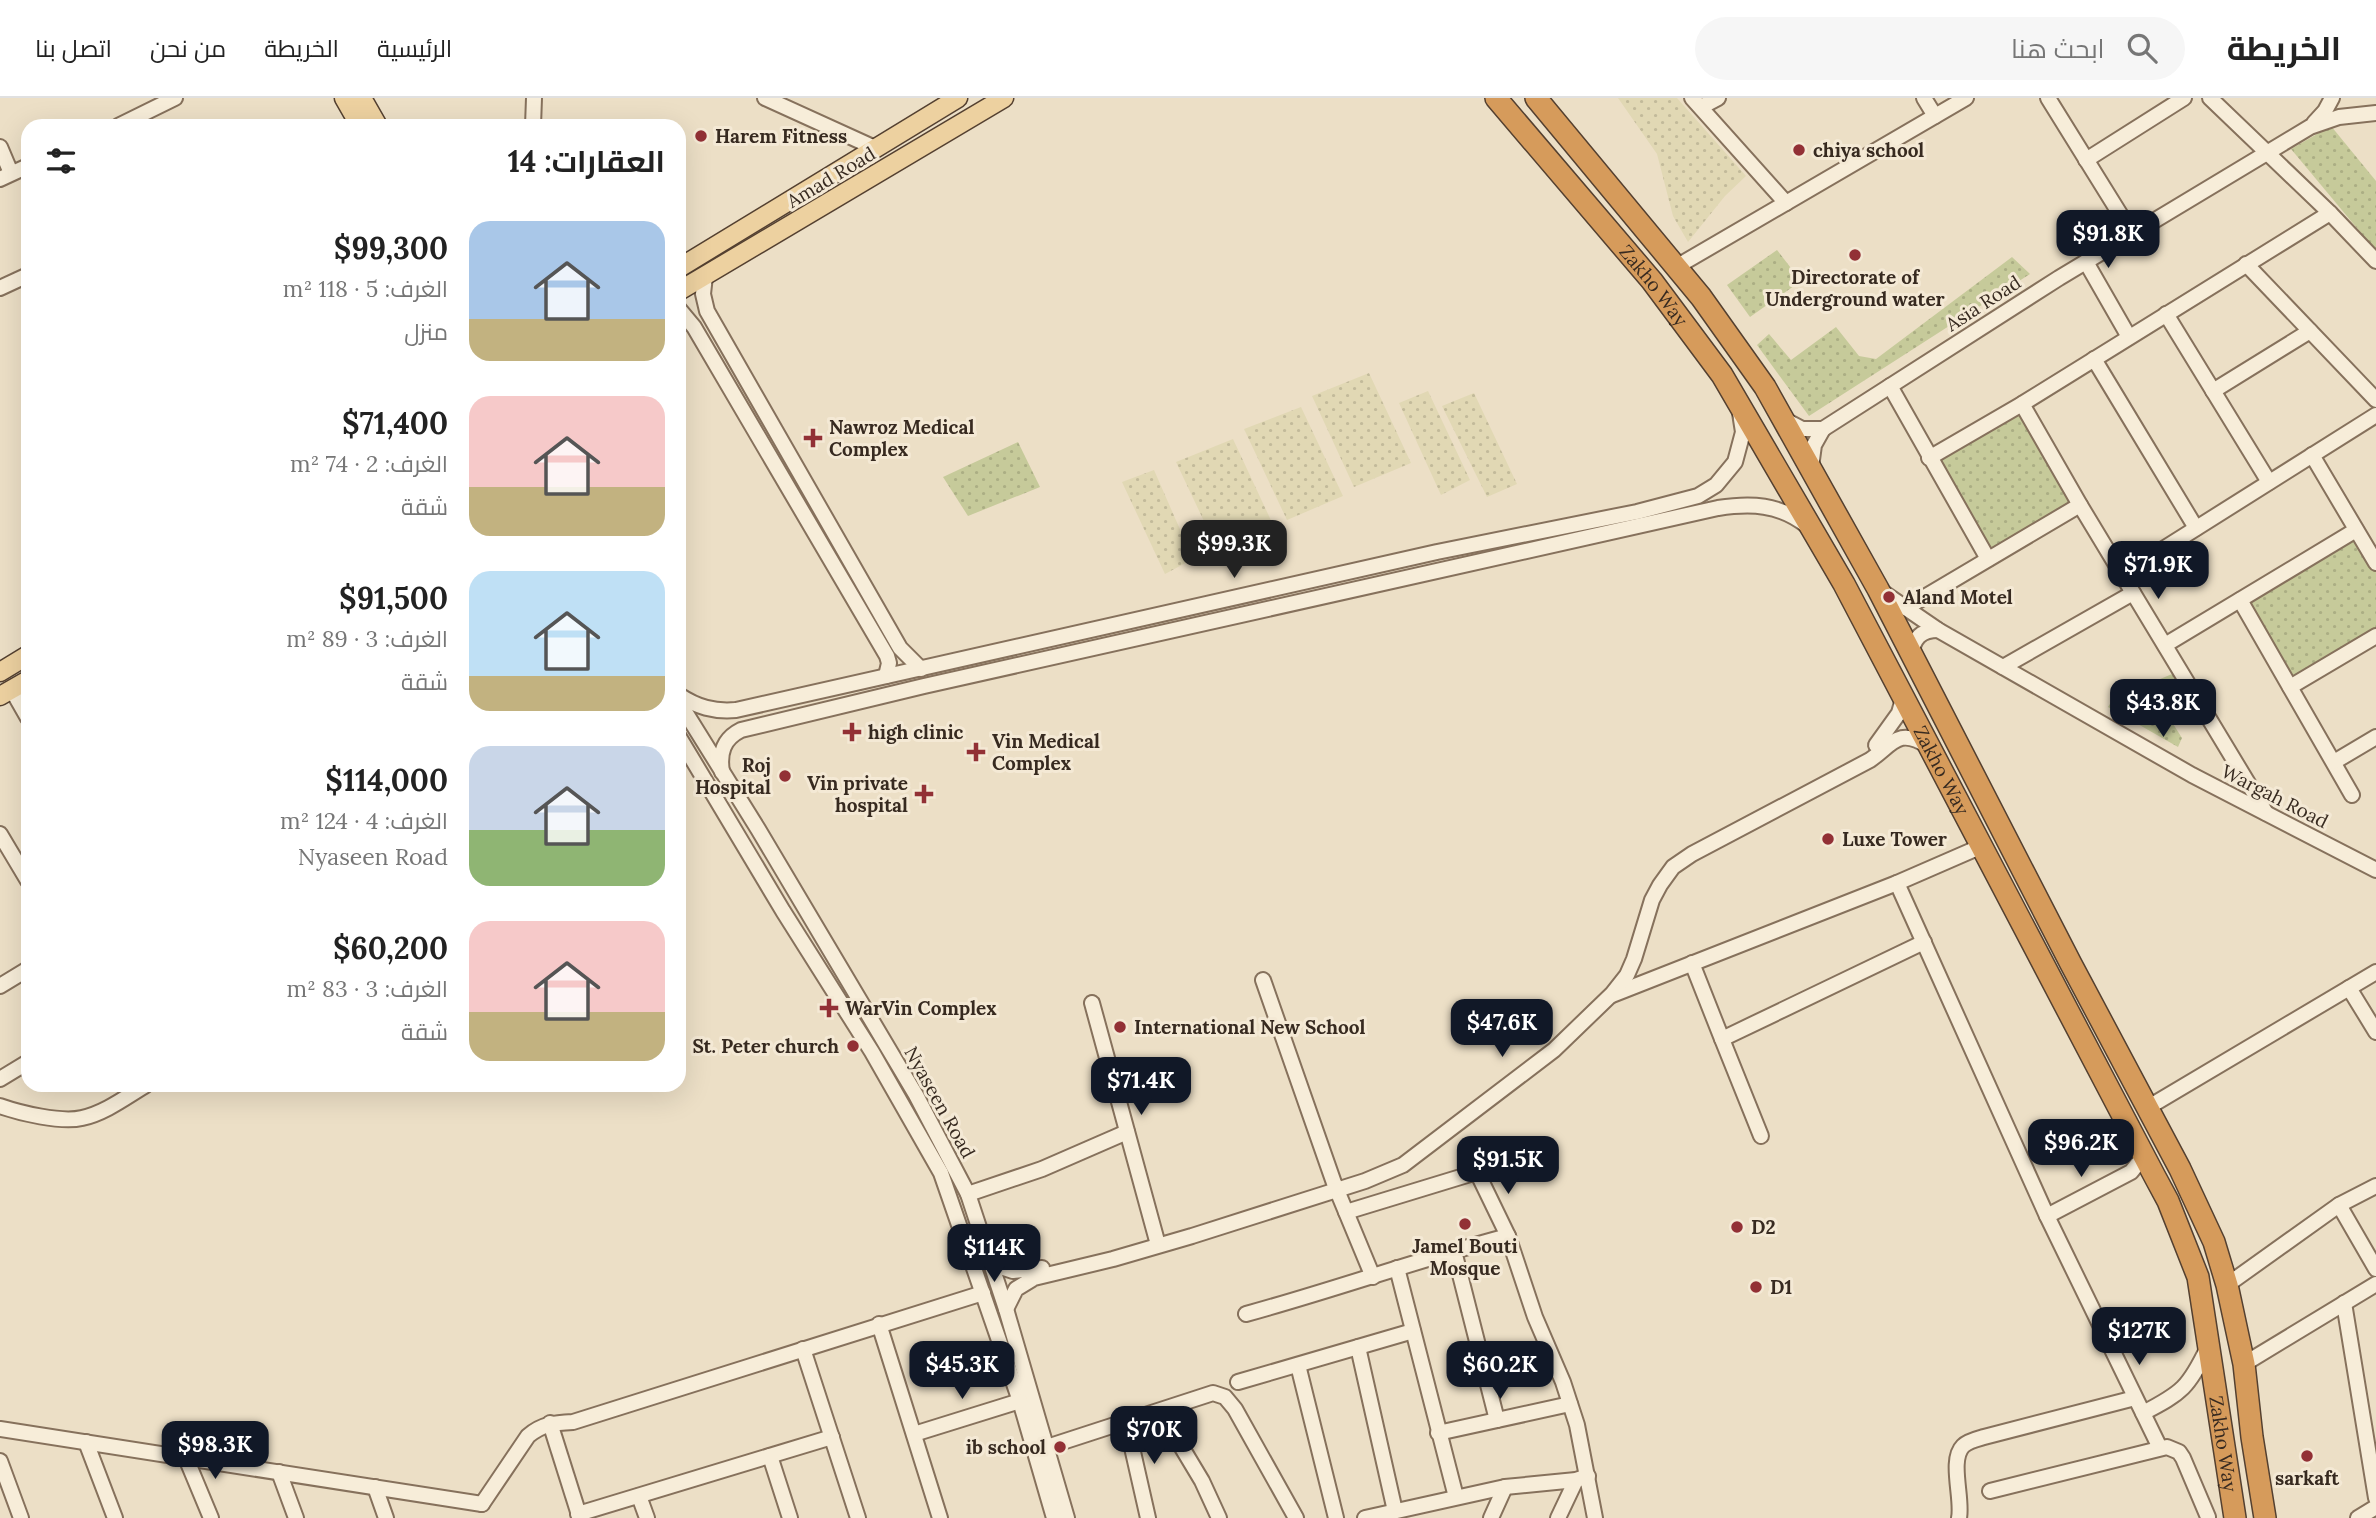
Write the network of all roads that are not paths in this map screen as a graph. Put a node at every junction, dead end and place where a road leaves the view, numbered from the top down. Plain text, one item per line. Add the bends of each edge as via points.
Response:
1 (174, 98) edge
2 (344, 98) edge
3 (362, 98) edge
4 (534, 98) edge
5 (765, 98) edge
6 (958, 98) edge
7 (1004, 98) edge
8 (1496, 98) edge
9 (1536, 98) edge
10 (1718, 98) edge
11 (1924, 98) edge
12 (1966, 98) edge
13 (2048, 98) edge
14 (2184, 98) edge
15 (2210, 98) edge
16 (2332, 98) edge
17 (1696, 103) edge
18 (2376, 113) edge
19 (1935, 116) junction
20 (132, 119) edge
21 (356, 119) edge
22 (374, 119) edge
23 (533, 119) edge
24 (2310, 127) junction
25 (0, 147) edge
26 (875, 148) junction
27 (2268, 153) junction
28 (2086, 160) junction
29 (6, 176) edge
30 (1786, 203) junction
31 (2330, 213) junction
32 (2133, 235) junction
33 (2376, 261) edge
34 (2086, 262) junction
35 (686, 264) edge
36 (2246, 264) junction
37 (1676, 267) junction
38 (705, 276) junction
39 (21, 278) edge
40 (686, 287) edge
41 (0, 288) edge
42 (704, 303) junction
43 (686, 305) edge
44 (2166, 314) junction
45 (686, 317) edge
46 (2310, 331) junction
47 (2129, 337) junction
48 (2094, 359) junction
49 (1890, 386) junction
50 (2213, 391) junction
51 (2376, 400) edge
52 (1738, 402) junction
53 (2022, 404) junction
54 (1780, 414) junction
55 (2376, 415) edge
56 (1823, 429) junction
57 (2312, 455) junction
58 (1929, 458) junction
59 (1812, 472) junction
60 (2269, 482) junction
61 (2080, 505) junction
62 (1636, 519) junction
63 (2196, 528) junction
64 (2356, 530) junction
65 (1814, 532) junction
66 (1442, 551) junction
67 (1988, 559) junction
68 (2376, 563) edge
69 (1443, 571) junction
70 (2122, 575) junction
71 (1878, 589) junction
72 (1257, 593) junction
73 (2133, 593) junction
74 (2240, 600) junction
75 (1906, 608) junction
76 (1262, 611) junction
77 (1164, 614) junction
78 (1938, 630) junction
79 (1168, 632) junction
80 (2376, 636) edge
81 (2165, 645) junction
82 (894, 652) junction
83 (978, 656) junction
84 (1912, 656) junction
85 (21, 659) edge
86 (2003, 667) junction
87 (921, 669) junction
88 (0, 672) edge
89 (981, 673) junction
90 (886, 677) junction
91 (2290, 687) junction
92 (6, 693) edge
93 (686, 699) edge
94 (1903, 699) junction
95 (21, 710) edge
96 (726, 711) junction
97 (686, 713) edge
98 (1894, 722) junction
99 (733, 734) junction
100 (1905, 737) junction
101 (2376, 737) edge
102 (1928, 746) junction
103 (686, 749) edge
104 (2334, 762) junction
105 (722, 772) junction
106 (2352, 795) dead end
107 (2267, 814) junction
108 (0, 834) edge
109 (1982, 846) junction
110 (21, 869) edge
111 (2376, 870) edge
112 (1897, 883) junction
113 (2038, 900) junction
114 (2016, 911) junction
115 (2056, 935) junction
116 (1924, 942) junction
117 (2034, 948) junction
118 (1692, 963) junction
119 (2376, 972) edge
120 (21, 974) edge
121 (1263, 980) dead end
122 (0, 986) edge
123 (2349, 988) junction
124 (1611, 996) junction
125 (1092, 1003) dead end
126 (2376, 1032) edge
127 (1722, 1039) junction
128 (21, 1066) edge
129 (0, 1079) edge
130 (134, 1092) edge
131 (0, 1106) edge
132 (2147, 1108) junction
133 (1127, 1132) junction
134 (1761, 1136) dead end
135 (2142, 1152) junction
136 (2131, 1172) junction
137 (2154, 1175) junction
138 (1335, 1186) junction
139 (2376, 1186) edge
140 (968, 1194) junction
141 (2339, 1205) junction
142 (1346, 1212) junction
143 (2047, 1216) junction
144 (1508, 1236) junction
145 (1157, 1241) junction
146 (1454, 1251) junction
147 (992, 1264) junction
148 (1397, 1268) junction
149 (2376, 1269) edge
150 (1373, 1277) junction
151 (1018, 1278) junction
152 (2227, 1284) junction
153 (2376, 1284) edge
154 (983, 1293) junction
155 (2344, 1303) junction
156 (1006, 1308) junction
157 (1247, 1314) dead end
158 (879, 1324) junction
159 (1413, 1331) junction
160 (2209, 1345) junction
161 (1358, 1347) junction
162 (803, 1349) junction
163 (2244, 1364) junction
164 (1298, 1365) junction
165 (1238, 1382) dead end
166 (2135, 1398) junction
167 (1020, 1401) junction
168 (1570, 1404) junction
169 (1160, 1411) junction
170 (2143, 1413) junction
171 (1031, 1417) junction
172 (1497, 1420) junction
173 (1126, 1421) junction
174 (550, 1423) junction
175 (0, 1429) edge
176 (1438, 1433) junction
177 (914, 1434) junction
178 (832, 1437) junction
179 (86, 1442) junction
180 (1047, 1447) junction
181 (2160, 1448) junction
182 (770, 1456) junction
183 (186, 1458) junction
184 (0, 1461) edge
185 (279, 1472) junction
186 (1582, 1478) junction
187 (375, 1487) junction
188 (1505, 1487) junction
189 (1990, 1491) dead end
190 (639, 1496) junction
191 (1456, 1497) junction
192 (2376, 1498) edge
193 (2376, 1507) edge
194 (484, 1511) edge
195 (1395, 1511) junction
196 (1424, 1511) edge
197 (579, 1516) edge
198 (2208, 1517) edge
199 (2235, 1517) edge
200 (21, 1518) edge
201 (115, 1518) edge
202 (211, 1518) edge
203 (296, 1518) edge
204 (386, 1518) edge
205 (647, 1518) edge
206 (790, 1518) edge
207 (858, 1518) edge
208 (940, 1518) edge
209 (1054, 1518) edge
210 (1068, 1518) edge
211 (1148, 1518) edge
212 (1219, 1518) edge
213 (1296, 1518) edge
214 (1336, 1518) edge
215 (1365, 1518) edge
216 (1491, 1518) edge
217 (1558, 1518) edge
218 (1595, 1518) edge
219 (1959, 1518) edge
220 (2197, 1518) edge
221 (2265, 1518) edge
222 (2358, 1518) edge

1 - 20 street
2 - 21 main road
3 - 22 main road
4 - 23 street
5 - 26 street
6 - 26 main road, Amad Road
7 - 38 main road, Amad Road
8 - 52 highway, Zakho Way via 1652,281
9 - 37 highway, Zakho Way
10 - 17 street
11 - 19 street
12 - 19 street
13 - 28 street
14 - 28 street
15 - 27 street
16 - 24 street
17 - 30 street
18 - 24 street via 2339,117
19 - 30 street
24 - 27 street, Asia Road
25 - 29 street
26 - 35 main road, Amad Road
27 - 31 street
27 - 32 street, Asia Road
28 - 32 street
30 - 37 street
31 - 33 street
31 - 36 street
32 - 34 street, Asia Road
34 - 47 street
34 - 49 street, Asia Road
36 - 44 street
36 - 46 street
37 - 54 highway, Zakho Way
38 - 40 main road, Amad Road
38 - 42 street
39 - 41 street
42 - 43 street via 698,300
42 - 82 street
44 - 47 street
44 - 50 street
45 - 82 street
46 - 50 street
46 - 51 street
47 - 48 street
48 - 53 street
48 - 63 street
49 - 56 street, Asia Road
49 - 58 street
50 - 60 street
52 - 62 street via 1743,432 1735,462 1716,485
52 - 65 highway, Zakho Way
53 - 58 street
53 - 61 street
54 - 56 street via 1802,429
54 - 59 highway, Zakho Way
55 - 57 street
56 - 59 street via 1811,453
57 - 60 street
57 - 64 street
58 - 67 street
59 - 71 highway, Zakho Way
60 - 63 street
61 - 67 street
61 - 70 street
62 - 65 street via 1744,504 1770,506 1794,516
62 - 66 street
62 - 69 street
63 - 70 street
64 - 68 street
64 - 74 street
65 - 94 highway, Zakho Way
66 - 69 street
66 - 72 street
67 - 75 street
69 - 76 street
70 - 73 street
71 - 75 street, Wargah Road
71 - 84 highway, Zakho Way
72 - 76 street
72 - 77 street
73 - 81 street
73 - 86 street
74 - 81 street
74 - 91 street
75 - 78 street, Wargah Road
76 - 79 street
77 - 79 street
77 - 83 street
78 - 84 street via 1918,636
78 - 86 street, Wargah Road
79 - 89 street
80 - 91 street
81 - 107 street
82 - 87 street
82 - 90 street
83 - 87 street
83 - 89 street
84 - 113 highway, Zakho Way
85 - 88 main road
86 - 107 street, Wargah Road
87 - 90 street
89 - 99 street
90 - 96 street
91 - 104 street
92 - 95 street
93 - 96 street
94 - 98 street
94 - 102 highway, Zakho Way
96 - 99 street via 721,722
97 - 105 street, Nyaseen Road
98 - 100 street via 1902,725
98 - 138 street via 1862,756 1665,864 1644,896 1619,971 1584,1012 1546,1047 1395,1161
99 - 105 street via 724,744
100 - 102 street
100 - 124 street via 1892,740 1870,760 1672,867 1652,900 1627,975
101 - 104 street
102 - 109 highway, Zakho Way
103 - 154 street, Nyaseen Road via 873,1052 941,1173
104 - 106 street
105 - 140 street, Nyaseen Road via 916,1095
107 - 111 street, Wargah Road
108 - 110 street
109 - 112 street
109 - 114 highway, Zakho Way
112 - 116 street
112 - 118 street
113 - 114 highway via 2029,914
113 - 115 highway, Zakho Way
114 - 117 highway, Zakho Way
115 - 117 highway via 2038,934
115 - 132 highway, Zakho Way
116 - 127 street
116 - 143 street
117 - 135 highway, Zakho Way
118 - 124 street
118 - 127 street
119 - 123 street
120 - 122 street
121 - 138 street
123 - 126 street
123 - 132 street
124 - 138 street via 1554,1050 1402,1165 1364,1181
125 - 133 street
127 - 134 street
128 - 129 street
130 - 131 street via 105,1109 68,1120
132 - 152 highway, Zakho Way via 2214,1242
133 - 140 street
133 - 145 street
135 - 136 street
135 - 137 highway, Zakho Way
136 - 137 street
136 - 143 street
137 - 160 highway, Zakho Way via 2198,1277
138 - 142 street
138 - 145 street
138 - 151 street via 1179,1240 1034,1278
139 - 141 street
140 - 147 street, Nyaseen Road
141 - 149 street
141 - 152 street
142 - 144 street via 1476,1172
142 - 150 street
143 - 166 street
144 - 146 street
144 - 168 street
145 - 151 street via 1033,1270
146 - 148 street
146 - 172 street
147 - 151 street
147 - 156 street, Nyaseen Road
148 - 150 street
148 - 159 street
150 - 157 street
151 - 156 street
152 - 163 highway, Zakho Way
153 - 155 street
154 - 158 street
154 - 167 street, Nyaseen Road
155 - 163 street
155 - 192 street
156 - 171 street, Nyaseen Road
158 - 162 street
158 - 177 street
159 - 161 street
159 - 176 street
160 - 170 street via 2194,1375 2174,1397
160 - 199 highway, Zakho Way
161 - 164 street
161 - 195 street
162 - 174 street via 573,1422
162 - 178 street
163 - 221 highway, Zakho Way
164 - 165 street
164 - 214 street
166 - 170 street
166 - 219 street via 1965,1444 1957,1466
167 - 171 street, Nyaseen Road
167 - 177 street
168 - 172 street
168 - 186 street via 1577,1425
169 - 173 street
169 - 212 street
169 - 213 street via 1213,1394 1225,1397
170 - 181 street
171 - 180 street, Nyaseen Road
171 - 209 street, Nyaseen Road
172 - 176 street
173 - 180 street
173 - 211 street
174 - 194 street via 528,1436
174 - 197 street
175 - 179 street
176 - 191 street
177 - 208 street
178 - 182 street
178 - 207 street
179 - 183 street
179 - 201 street
180 - 210 street, Nyaseen Road
181 - 189 street
181 - 198 street via 2173,1449 2183,1458
182 - 190 street
182 - 206 street
183 - 185 street
183 - 202 street
184 - 200 street
185 - 187 street
185 - 203 street
186 - 188 street
186 - 217 street
186 - 218 street
187 - 194 street
187 - 204 street
188 - 191 street
188 - 216 street
190 - 197 street
190 - 205 street
191 - 196 street
193 - 222 street
195 - 196 street
195 - 215 street
198 - 199 street
198 - 220 street

